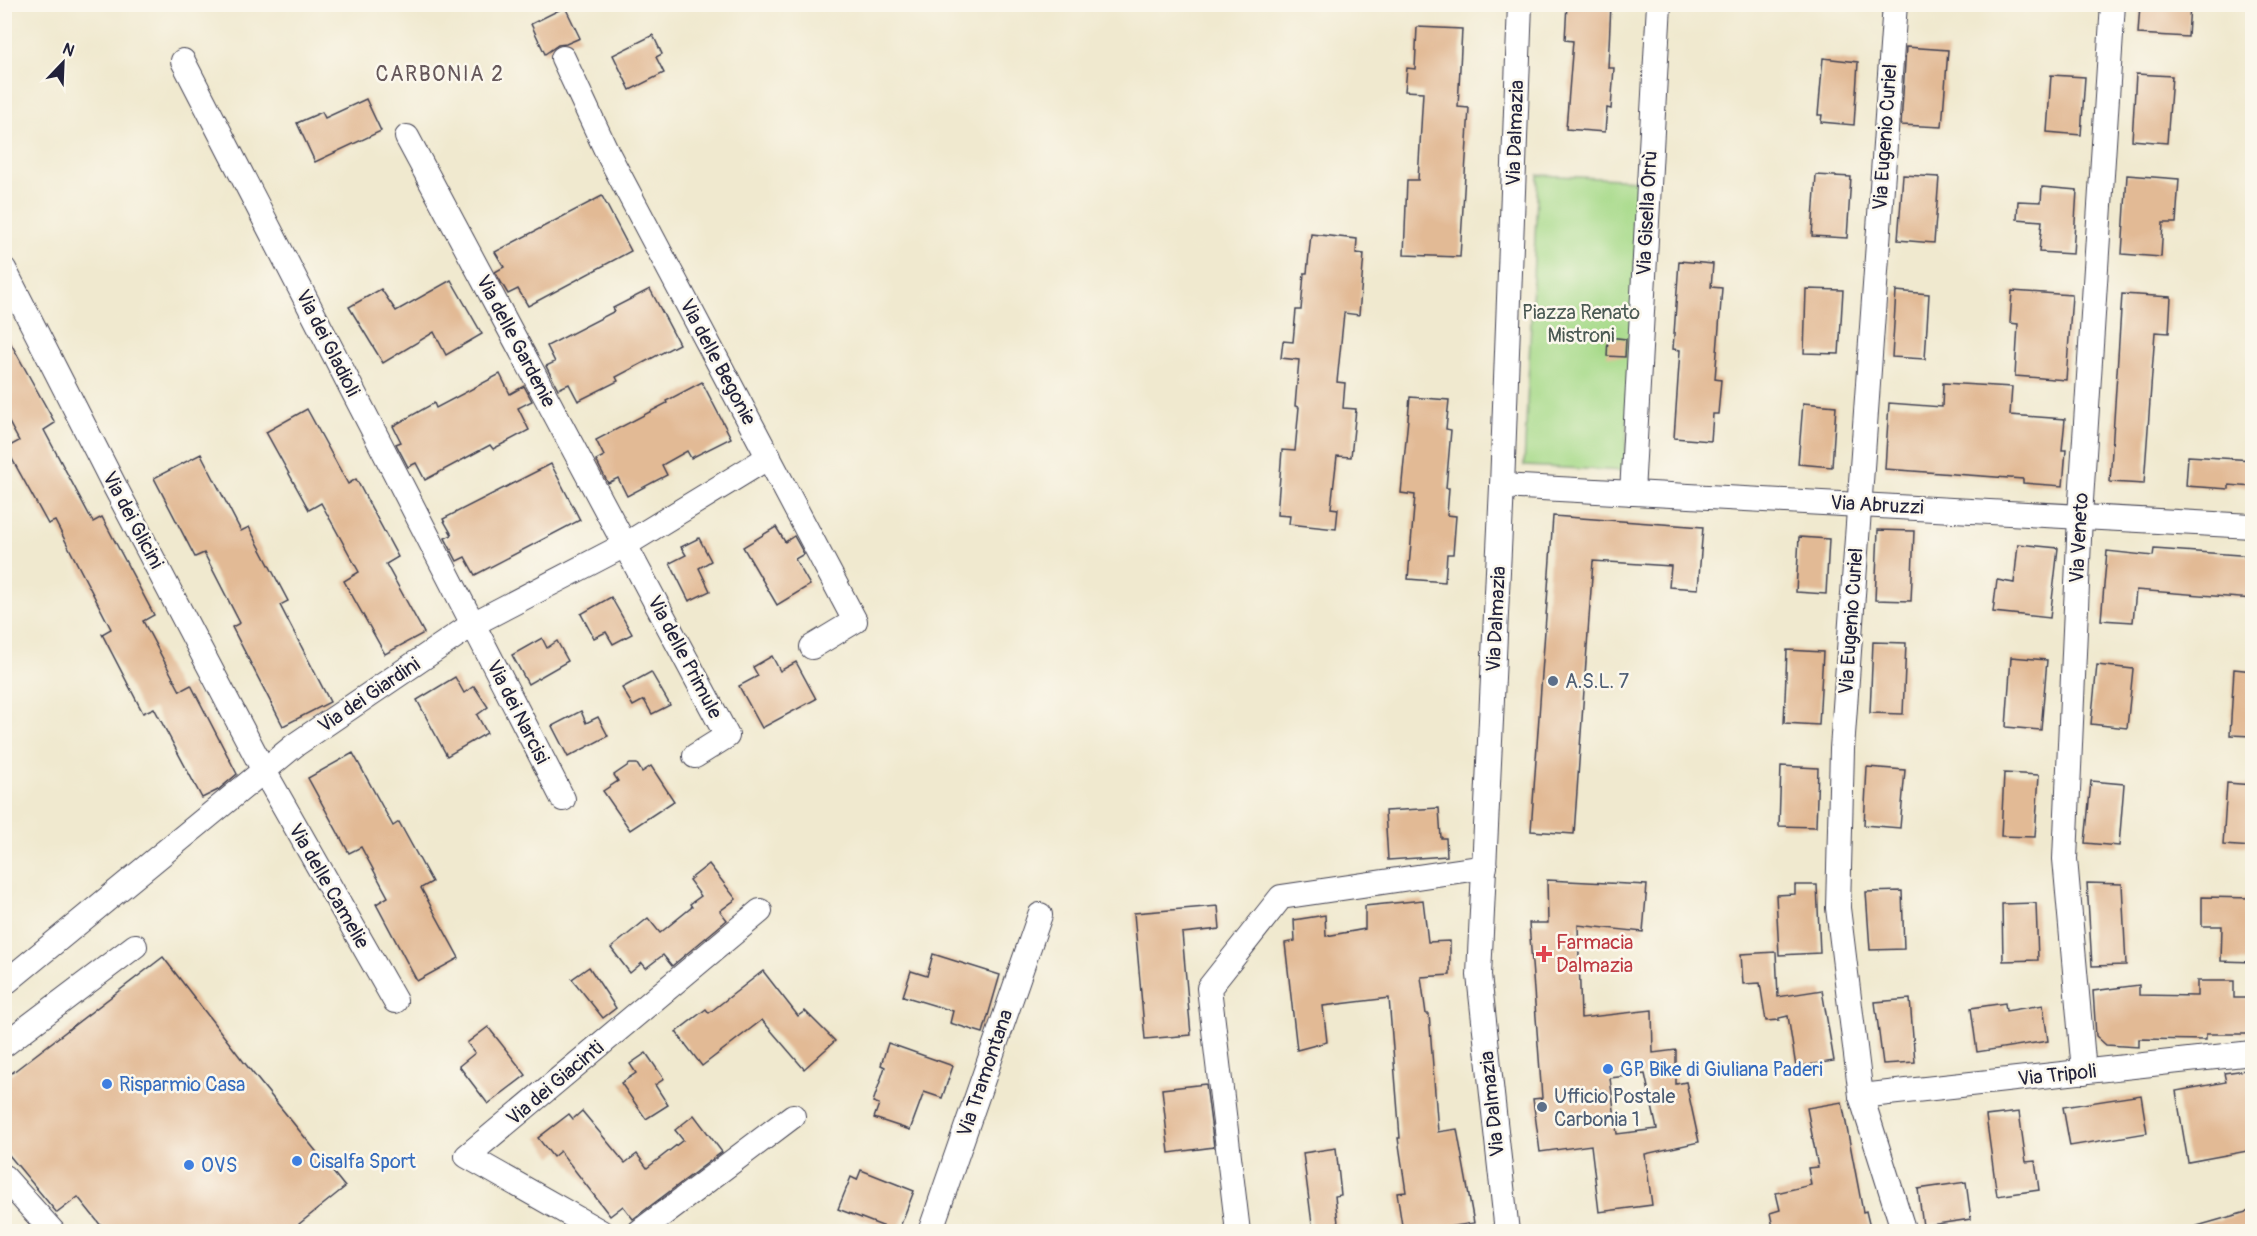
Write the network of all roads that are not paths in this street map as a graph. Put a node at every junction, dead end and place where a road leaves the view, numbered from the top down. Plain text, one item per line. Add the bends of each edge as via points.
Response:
1 (1520, 4) edge
2 (1659, 4) edge
3 (1895, 4) edge
4 (2113, 4) edge
5 (563, 58) dead end
6 (183, 61) dead end
7 (406, 137) dead end
8 (4, 269) edge
9 (769, 457) junction
10 (1502, 486) junction
11 (1632, 493) junction
12 (1859, 504) junction
13 (2080, 516) junction
14 (2253, 526) edge
15 (625, 545) junction
16 (473, 624) junction
17 (812, 647) dead end
18 (694, 756) dead end
19 (264, 771) junction
20 (563, 799) dead end
21 (1485, 867) junction
22 (760, 912) dead end
23 (1040, 915) dead end
24 (135, 946) dead end
25 (4, 984) edge
26 (394, 1001) dead end
27 (4, 1045) edge
28 (2253, 1053) edge
29 (2084, 1072) junction
30 (1861, 1096) junction
31 (793, 1116) dead end
32 (4, 1177) edge
33 (53, 1232) edge
34 (602, 1232) edge
35 (639, 1232) edge
36 (930, 1232) edge
37 (1238, 1232) edge
38 (1507, 1232) edge
39 (1904, 1232) edge

1 - 10 street, Via Dalmazia
2 - 11 street, Via Gisella Orrù
3 - 12 street, Via Eugenio Curiel
4 - 13 street, Via Veneto
5 - 9 street, Via delle Begonie via 607,152
6 - 16 street, Via dei Gladioli
7 - 15 street, Via delle Gardenie
8 - 19 street, Via dei Glicini
9 - 15 street, Via dei Giardini
9 - 17 street, Via delle Begonie via 855,621
10 - 11 street, Via Abruzzi
10 - 21 street, Via Dalmazia
11 - 12 street, Via Abruzzi
12 - 13 street, Via Abruzzi
12 - 30 street, Via Eugenio Curiel via 1842,749 1838,908
13 - 14 street, Via Abruzzi
13 - 29 street, Via Veneto via 2065,859
15 - 16 street, Via dei Giardini
15 - 18 street, Via delle Primule via 727,736
16 - 19 street, Via dei Giardini via 295,745
16 - 20 street, Via dei Narcisi
19 - 25 street, Via dei Giardini
19 - 26 street, Via delle Camelie
21 - 37 street via 1281,897 1209,988
21 - 38 street, Via Dalmazia via 1479,975
22 - 34 street, Via dei Giacinti via 468,1156
23 - 36 street, Via Tramontana
24 - 27 street
28 - 29 street, Via Tripoli
29 - 30 street, Via Tripoli
30 - 39 street, Via Eugenio Curiel
31 - 35 street
32 - 33 street

